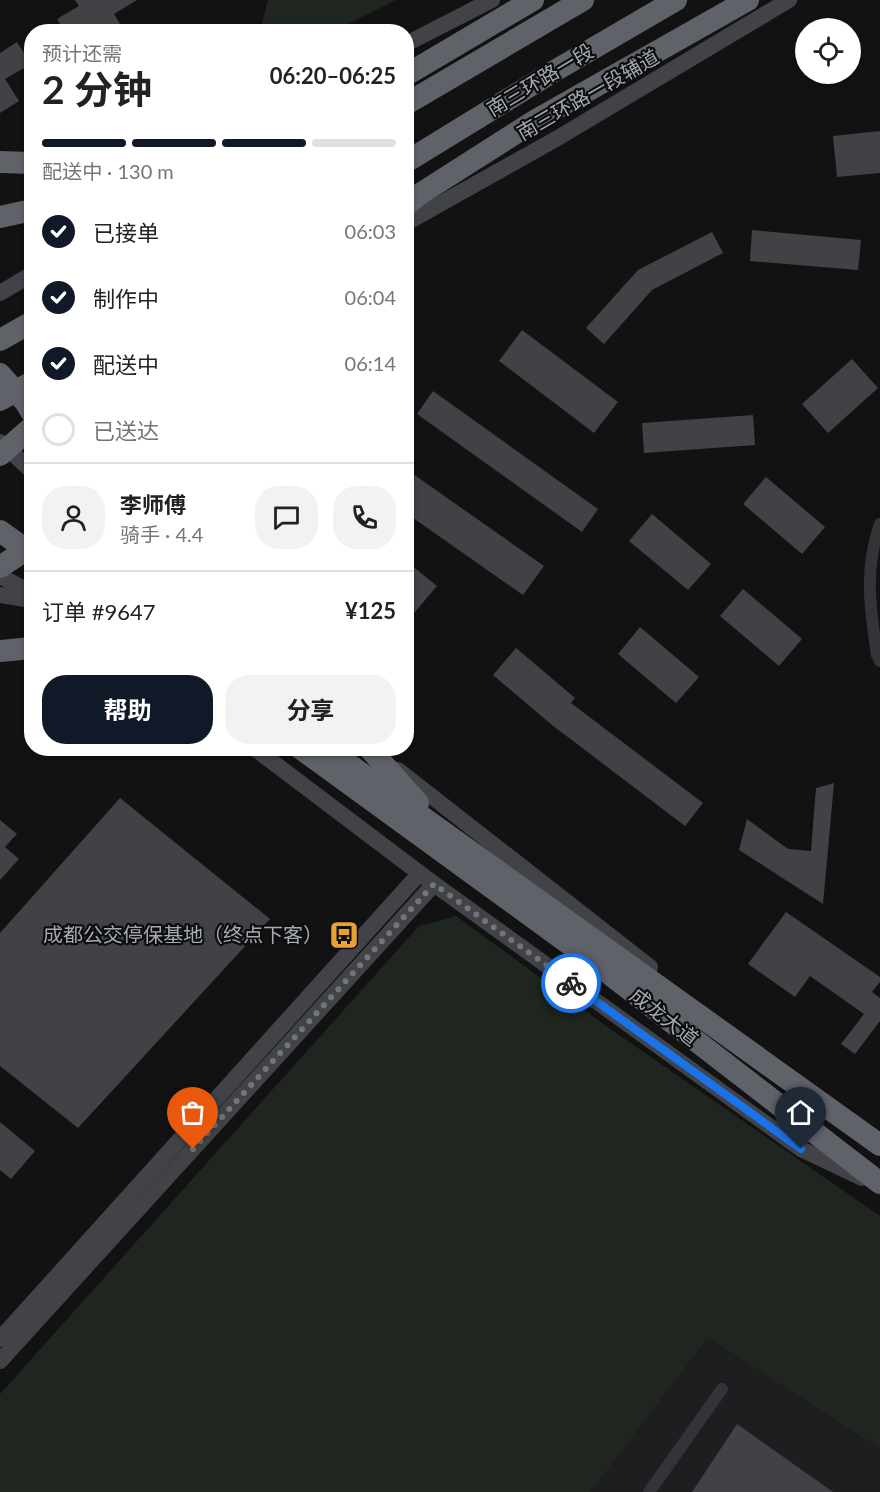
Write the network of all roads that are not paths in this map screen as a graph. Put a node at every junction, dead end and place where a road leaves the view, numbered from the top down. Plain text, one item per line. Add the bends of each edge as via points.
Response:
1 (492, 0) edge
2 (533, 0) edge
3 (583, 0) edge
4 (676, 0) edge
5 (748, 0) edge
6 (789, 0) edge
7 (414, 40) edge
8 (414, 70) edge
9 (414, 99) edge
10 (414, 157) edge
11 (0, 162) edge
12 (24, 164) edge
13 (414, 199) edge
14 (24, 212) edge
15 (0, 217) edge
16 (414, 219) edge
17 (24, 276) edge
18 (0, 278) edge
19 (24, 278) edge
20 (0, 293) edge
21 (24, 326) edge
22 (0, 340) edge
23 (0, 374) edge
24 (24, 386) edge
25 (0, 400) edge
26 (24, 401) edge
27 (24, 434) edge
28 (24, 444) edge
29 (3, 452) edge
30 (24, 466) edge
31 (0, 513) edge
32 (880, 524) edge
33 (24, 530) edge
34 (0, 531) edge
35 (24, 548) edge
36 (24, 551) edge
37 (0, 567) edge
38 (0, 576) edge
39 (24, 589) edge
40 (0, 595) edge
41 (24, 599) edge
42 (24, 649) edge
43 (0, 651) edge
44 (880, 661) edge
45 (264, 756) edge
46 (291, 756) edge
47 (312, 756) edge
48 (336, 756) edge
49 (376, 756) edge
50 (380, 756) edge
51 (441, 841) junction
52 (419, 874) junction
53 (434, 884) junction
54 (594, 952) junction
55 (752, 1053) junction
56 (880, 1145) edge
57 (880, 1184) edge
58 (0, 1339) edge
59 (0, 1361) edge
60 (722, 1389) dead end
61 (649, 1492) edge

1 - 7 main road
2 - 8 highway
3 - 9 highway
4 - 10 highway, 南三环路一段
5 - 13 highway via 536,120
6 - 16 main road, 南三环路一段辅道
11 - 12 highway
14 - 15 highway
17 - 18 main road
19 - 20 main road
21 - 22 highway
23 - 26 highway, bridge
24 - 25 highway, bridge
27 - 29 highway, bridge
28 - 29 main road
29 - 30 main road
31 - 33 highway
32 - 44 street via 870,567 869,602
34 - 35 highway, bridge
36 - 37 highway
38 - 39 main road
40 - 41 main road
42 - 43 highway
45 - 52 main road
46 - 51 highway via 332,788
47 - 51 highway, 成龙大道
48 - 51 highway, 成龙大道
49 - 51 highway
50 - 55 main road via 673,986
51 - 54 highway, 成龙大道
52 - 53 main road
52 - 58 main road
53 - 57 main road via 801,1149
53 - 59 main road
54 - 55 highway, 成龙大道
54 - 57 highway, 成龙大道
55 - 56 highway, 成龙大道
60 - 61 street

